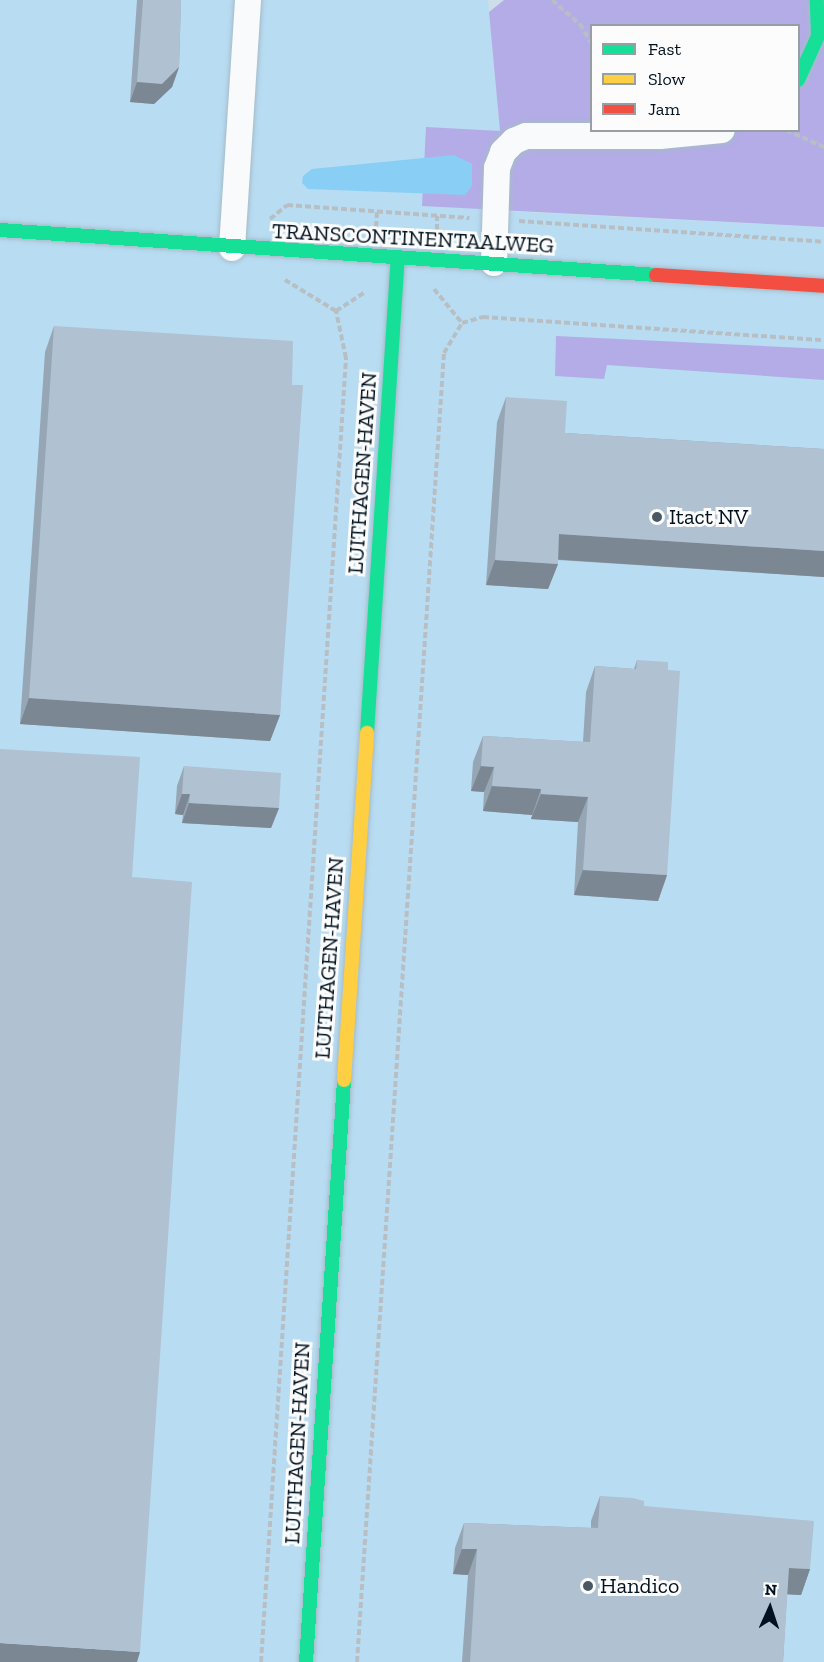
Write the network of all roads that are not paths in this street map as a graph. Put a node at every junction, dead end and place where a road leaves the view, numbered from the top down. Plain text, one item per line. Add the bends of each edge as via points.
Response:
1 (248, 0) edge
2 (817, 0) edge
3 (800, 76) edge
4 (701, 132) edge
5 (0, 230) edge
6 (232, 248) junction
7 (398, 258) junction
8 (494, 263) junction
9 (824, 285) edge
10 (306, 1662) edge

1 - 6 street
2 - 3 street via 818,36
4 - 8 street via 660,136 526,136 514,141 503,152 497,168
5 - 6 street, TRANSCONTINENTAALWEG
6 - 7 street, TRANSCONTINENTAALWEG
7 - 8 street, TRANSCONTINENTAALWEG
7 - 10 street, LUITHAGEN-HAVEN
8 - 9 street, TRANSCONTINENTAALWEG

